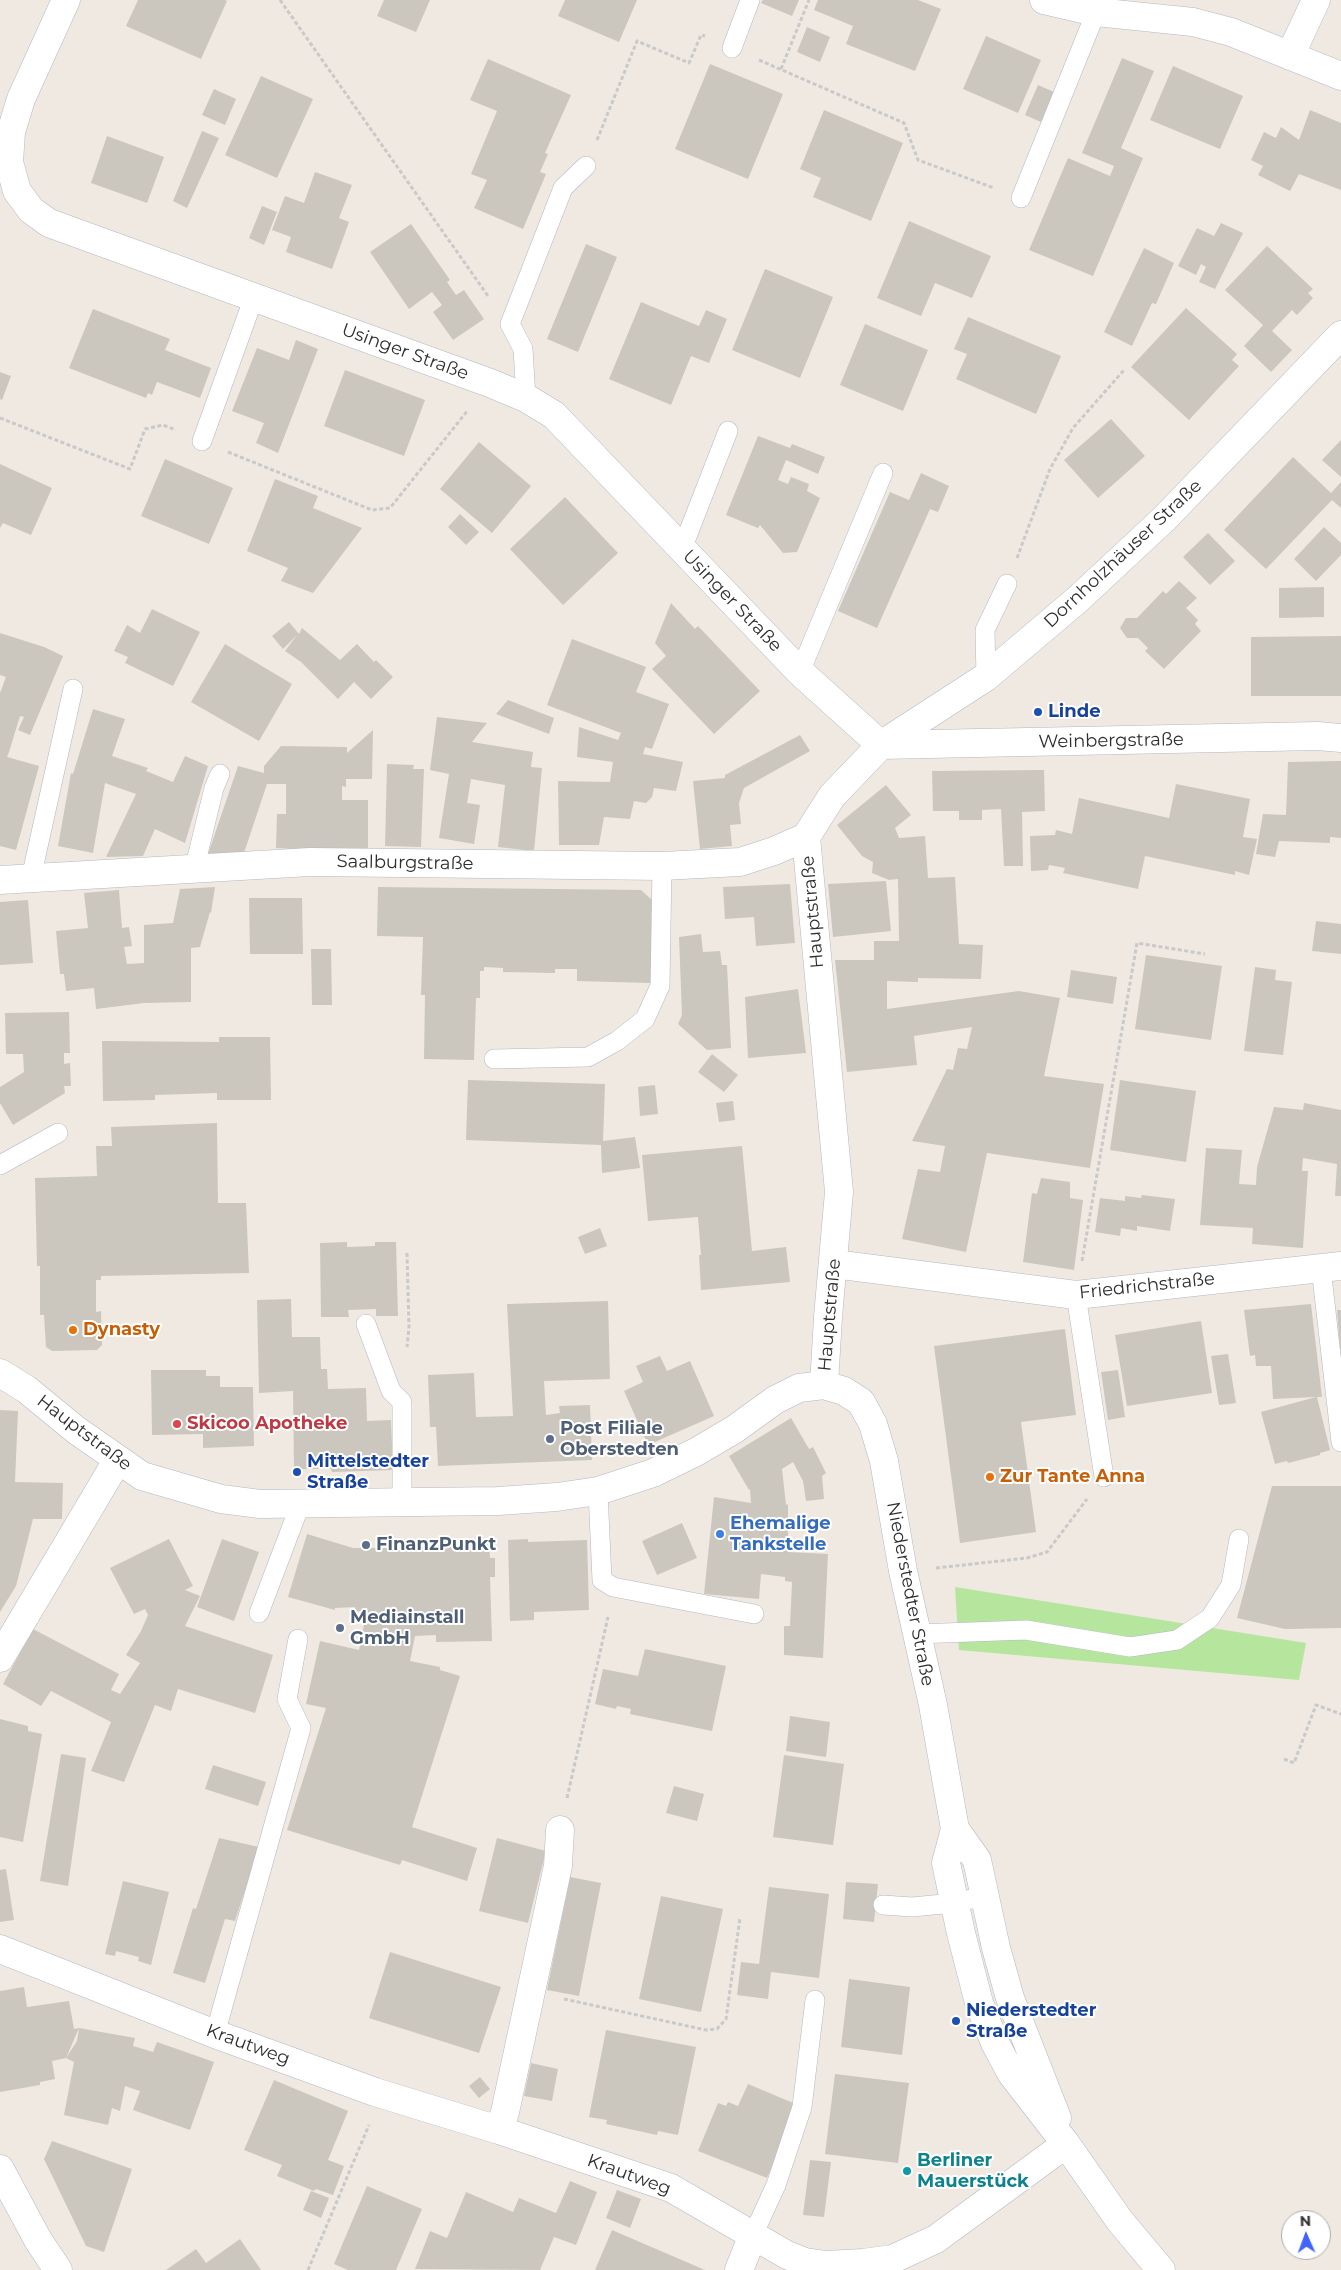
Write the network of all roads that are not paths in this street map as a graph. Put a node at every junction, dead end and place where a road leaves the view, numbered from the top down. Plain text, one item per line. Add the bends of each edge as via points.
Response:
1 (66, 0) edge
2 (750, 0) edge
3 (1044, 0) edge
4 (1316, 0) edge
5 (1096, 12) junction
6 (732, 48) road end
7 (1290, 56) junction
8 (1341, 76) edge
9 (5, 130) edge
10 (586, 166) road end
11 (9, 191) edge
12 (1021, 198) road end
13 (254, 297) junction
14 (1341, 335) edge
15 (526, 398) junction
16 (728, 431) dead end
17 (202, 441) road end
18 (883, 473) dead end
19 (682, 549) junction
20 (1007, 584) road end
21 (800, 672) junction
22 (986, 676) junction
23 (73, 689) dead end
24 (1341, 738) edge
25 (881, 745) junction
26 (220, 774) dead end
27 (806, 837) junction
28 (662, 866) junction
29 (194, 870) junction
30 (31, 878) junction
31 (0, 880) edge
32 (494, 1059) dead end
33 (58, 1133) dead end
34 (0, 1165) edge
35 (834, 1264) junction
36 (1331, 1267) edge
37 (1076, 1295) junction
38 (366, 1324) dead end
39 (0, 1373) edge
40 (824, 1385) junction
41 (1341, 1442) edge
42 (117, 1461) junction
43 (1104, 1478) road end
44 (598, 1491) junction
45 (402, 1501) junction
46 (300, 1505) junction
47 (1239, 1539) dead end
48 (258, 1613) dead end
49 (754, 1614) dead end
50 (916, 1634) junction
51 (298, 1639) dead end
52 (0, 1658) edge
53 (955, 1829) junction
54 (560, 1830) road end
55 (985, 1896) junction
56 (954, 1903) junction
57 (884, 1905) dead end
58 (0, 1949) edge
59 (815, 2000) dead end
60 (216, 2034) junction
61 (499, 2130) junction
62 (1066, 2144) junction
63 (0, 2169) edge
64 (753, 2235) junction
65 (865, 2267) edge
66 (58, 2270) edge
67 (739, 2270) edge
68 (1161, 2270) edge

1 - 9 street, Usinger Straße
2 - 6 lane
3 - 5 street
4 - 7 street
5 - 7 street via 1193,22 1231,32
5 - 12 lane
7 - 8 street
9 - 11 street, Usinger Straße
10 - 15 lane via 563,188 510,324 523,349
11 - 13 street, Usinger Straße via 49,223
13 - 15 street, Usinger Straße
13 - 17 lane
14 - 22 street, Dornholzhäuser Straße via 1165,518 1077,600
15 - 19 street, Usinger Straße via 554,415
16 - 19 lane
18 - 21 lane
19 - 21 street, Usinger Straße
20 - 22 lane via 985,630
21 - 25 street, Usinger Straße
22 - 25 street, Dornholzhäuser Straße
23 - 30 lane
24 - 25 street, Weinbergstraße
25 - 27 street, Hauptstraße via 832,796
26 - 29 lane
27 - 28 street, Saalburgstraße via 740,862
27 - 35 street, Hauptstraße via 839,1192
28 - 29 street, Saalburgstraße via 310,862
28 - 32 lane via 660,986 645,1019 588,1057
29 - 30 street, Saalburgstraße
30 - 31 street, Saalburgstraße
33 - 34 lane
35 - 37 street, Friedrichstraße
35 - 40 street, Hauptstraße
36 - 37 street, Friedrichstraße
36 - 41 lane
37 - 43 lane
38 - 45 lane via 391,1391 402,1402
39 - 42 street, Hauptstraße via 26,1389
40 - 44 street, Hauptstraße via 800,1388 775,1400 696,1452 653,1473
40 - 50 street, Niederstedter Straße via 844,1391 861,1402 873,1424 884,1461
42 - 46 street, Hauptstraße via 142,1476 221,1499
42 - 52 street
44 - 45 street, Hauptstraße via 508,1500
44 - 49 lane via 602,1580 613,1586
45 - 46 street, Hauptstraße
46 - 48 lane
47 - 50 lane via 1231,1585 1210,1618 1177,1640 1130,1647 1026,1630
50 - 53 street, Niederstedter Straße via 933,1705
51 - 60 lane via 287,1699 302,1728
53 - 55 street, Niederstedter Straße via 977,1860
53 - 56 street, Niederstedter Straße via 946,1864
54 - 61 street via 558,1866
55 - 56 lane
55 - 62 street, Niederstedter Straße via 1010,1998
56 - 57 lane via 912,1907
56 - 62 street, Niederstedter Straße via 979,2003 995,2043 1011,2072
58 - 60 street, Krautweg
59 - 64 lane via 802,2107 776,2185
60 - 61 street, Krautweg via 382,2094
61 - 64 street, Krautweg via 671,2188
62 - 65 street, Krautweg via 936,2239 893,2259
62 - 68 street, Niederstedter Straße via 1120,2221
63 - 66 street
64 - 65 street, Krautweg via 805,2262
64 - 67 street

